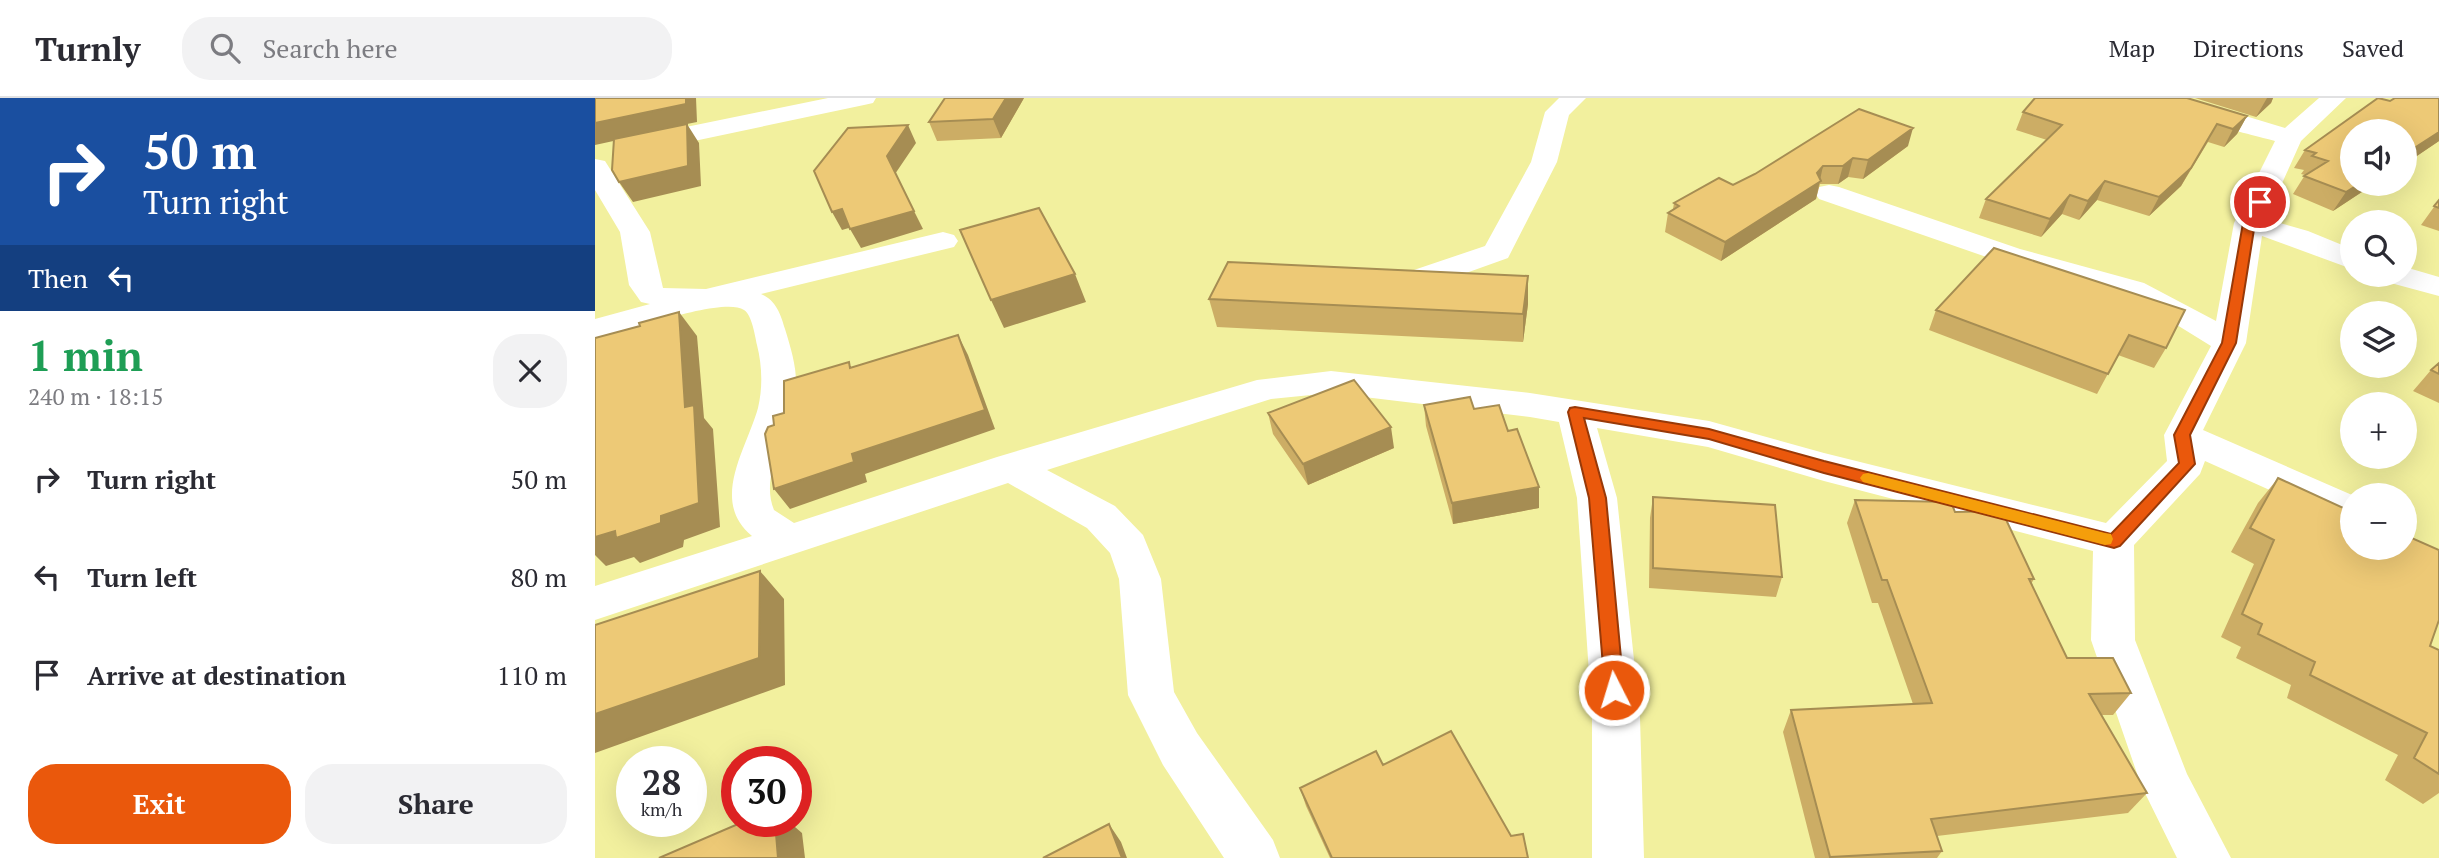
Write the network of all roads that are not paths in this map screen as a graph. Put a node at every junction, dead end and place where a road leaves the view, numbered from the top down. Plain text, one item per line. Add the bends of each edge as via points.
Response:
1 (864, 98) edge
2 (1574, 98) edge
3 (2165, 98) edge
4 (2334, 98) edge
5 (812, 103) edge
6 (2290, 137) junction
7 (604, 155) edge
8 (1829, 193) dead end
9 (2249, 223) junction
10 (943, 241) dead end
11 (2340, 255) edge
12 (1416, 280) edge
13 (2417, 281) edge
14 (2439, 287) edge
15 (699, 300) junction
16 (595, 330) edge
17 (2229, 343) junction
18 (1575, 412) junction
19 (2182, 435) junction
20 (1010, 467) junction
21 (2340, 507) edge
22 (790, 539) junction
23 (2114, 541) junction
24 (595, 603) edge
25 (1254, 858) edge
26 (1618, 858) edge
27 (2205, 858) edge

1 - 5 street
2 - 12 street via 1557,112 1544,162 1497,251
3 - 6 street
4 - 6 street
5 - 7 street
6 - 9 street
7 - 15 street via 635,232 645,285 652,295 666,300
8 - 17 street via 2133,290
9 - 11 street
9 - 17 street
10 - 15 street
13 - 14 street
15 - 16 street
15 - 22 street via 743,298 762,311 778,355 778,398 753,476 753,505 759,520
17 - 19 street
18 - 20 street via 1331,382 1269,388
18 - 23 street via 1709,434
18 - 26 street via 1597,498 1616,717
19 - 21 street
19 - 23 street via 2187,464
20 - 22 street
20 - 25 street via 1101,517 1128,546 1140,579 1151,695 1180,749
22 - 24 street
23 - 27 street via 2113,640 2166,785

